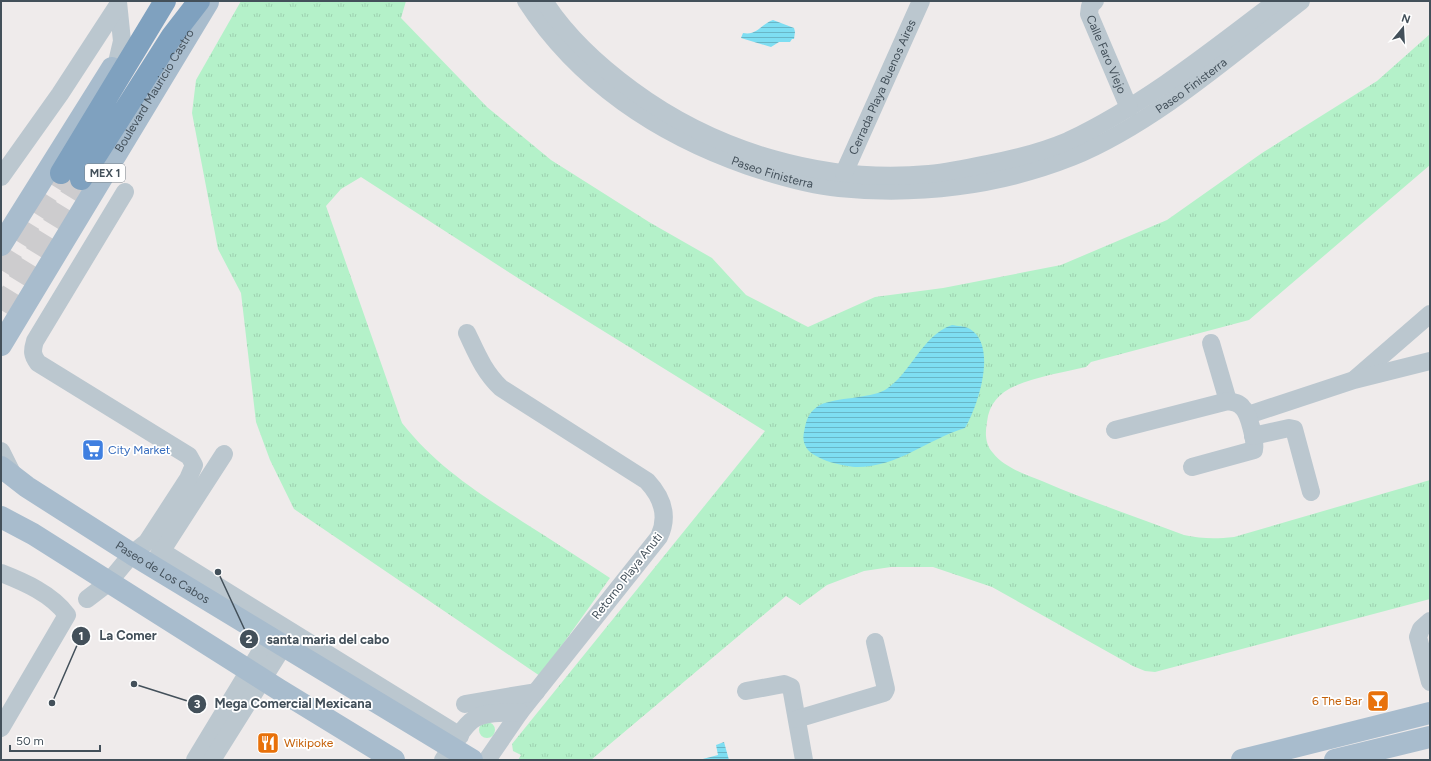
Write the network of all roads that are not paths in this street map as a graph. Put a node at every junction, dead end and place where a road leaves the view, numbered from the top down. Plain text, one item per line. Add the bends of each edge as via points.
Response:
1 (154, 1) edge
2 (165, 1) edge
3 (199, 1) edge
4 (208, 1) edge
5 (526, 1) edge
6 (921, 1) edge
7 (1095, 1) edge
8 (1277, 1) edge
9 (1300, 1) edge
10 (118, 3) edge
11 (546, 14) edge
12 (118, 58) junction
13 (1129, 108) junction
14 (1070, 149) junction
15 (60, 173) tunnel mouth
16 (844, 173) junction
17 (1, 177) edge
18 (81, 180) tunnel mouth
19 (125, 192) dead end
20 (1, 245) edge
21 (1430, 314) edge
22 (8, 323) edge
23 (467, 333) dead end
24 (1211, 343) dead end
25 (1, 345) edge
26 (1390, 347) junction
27 (1430, 361) edge
28 (1410, 367) junction
29 (1354, 380) junction
30 (1228, 402) junction
31 (1248, 416) junction
32 (1115, 430) dead end
33 (1253, 436) junction
34 (1, 451) edge
35 (224, 454) dead end
36 (1192, 466) dead end
37 (8, 473) edge
38 (1311, 492) dead end
39 (1, 517) edge
40 (1, 529) edge
41 (33, 534) junction
42 (132, 554) junction
43 (156, 558) junction
44 (1, 573) edge
45 (108, 583) junction
46 (87, 599) dead end
47 (1430, 622) edge
48 (277, 640) junction
49 (875, 642) dead end
50 (255, 675) junction
51 (1430, 682) edge
52 (746, 691) dead end
53 (536, 692) junction
54 (465, 704) dead end
55 (520, 712) junction
56 (1426, 714) edge
57 (797, 719) junction
58 (1, 728) edge
59 (1429, 740) edge
60 (452, 748) edge
61 (202, 755) edge
62 (394, 760) edge
63 (472, 760) edge
64 (487, 760) edge
65 (804, 760) edge
66 (1242, 760) edge
67 (1335, 760) edge

1 - 12 main road
2 - 15 highway
3 - 18 highway, Boulevard Mauricio Castro via 172,36
4 - 22 main road, Boulevard Mauricio Castro / MEX 1
5 - 11 street, Paseo Finisterra
6 - 16 street, Cerrada Playa Buenos Aires
7 - 13 street, Calle Faro Viejo via 1090,6 1089,14
8 - 13 street, Paseo Finisterra
9 - 14 street, Paseo Finisterra via 1176,96 1136,123
10 - 12 street via 122,41
10 - 17 street via 64,88
11 - 14 street, Paseo Finisterra via 589,75 663,129 708,151 802,182 876,191 956,187 1011,176
11 - 16 street, Paseo Finisterra via 615,78 674,119 708,136 778,160
12 - 20 main road
13 - 14 street, Paseo Finisterra
14 - 16 street, Paseo Finisterra via 929,174 895,176
19 - 42 street via 34,341 32,351 38,363 191,459 194,466 188,479 147,542
21 - 26 street
22 - 25 main road, Boulevard Mauricio Castro / MEX 1
23 - 53 street, Retorno Playa Anuti via 483,368 501,388 647,481 662,501 664,511 663,529 659,537
24 - 30 street
26 - 28 street via 1392,355 1399,363
26 - 29 street
27 - 28 street
28 - 29 street
29 - 31 street
30 - 31 street via 1240,404
30 - 32 street
31 - 33 street
33 - 36 street via 1255,447 1251,452
33 - 38 street via 1294,429
34 - 37 street
35 - 43 street
37 - 42 main road, Paseo de Los Cabos
39 - 41 main road
40 - 41 street
41 - 45 main road
42 - 43 main road, Paseo de Los Cabos
42 - 45 street
43 - 48 main road, Paseo de Los Cabos
43 - 60 street
44 - 58 street via 16,578 59,604 67,615
45 - 46 street
45 - 50 main road
47 - 51 street via 1421,629 1418,637
48 - 50 street
48 - 60 main road, Paseo de Los Cabos
49 - 57 street via 886,689 884,693
50 - 61 street
50 - 62 main road
52 - 57 street via 789,685
53 - 54 street
53 - 55 street, Retorno Playa Anuti
55 - 60 street via 475,718
55 - 64 street, Retorno Playa Anuti
56 - 59 street
56 - 66 main road
57 - 65 street
59 - 67 main road
60 - 63 main road, Paseo de Los Cabos

